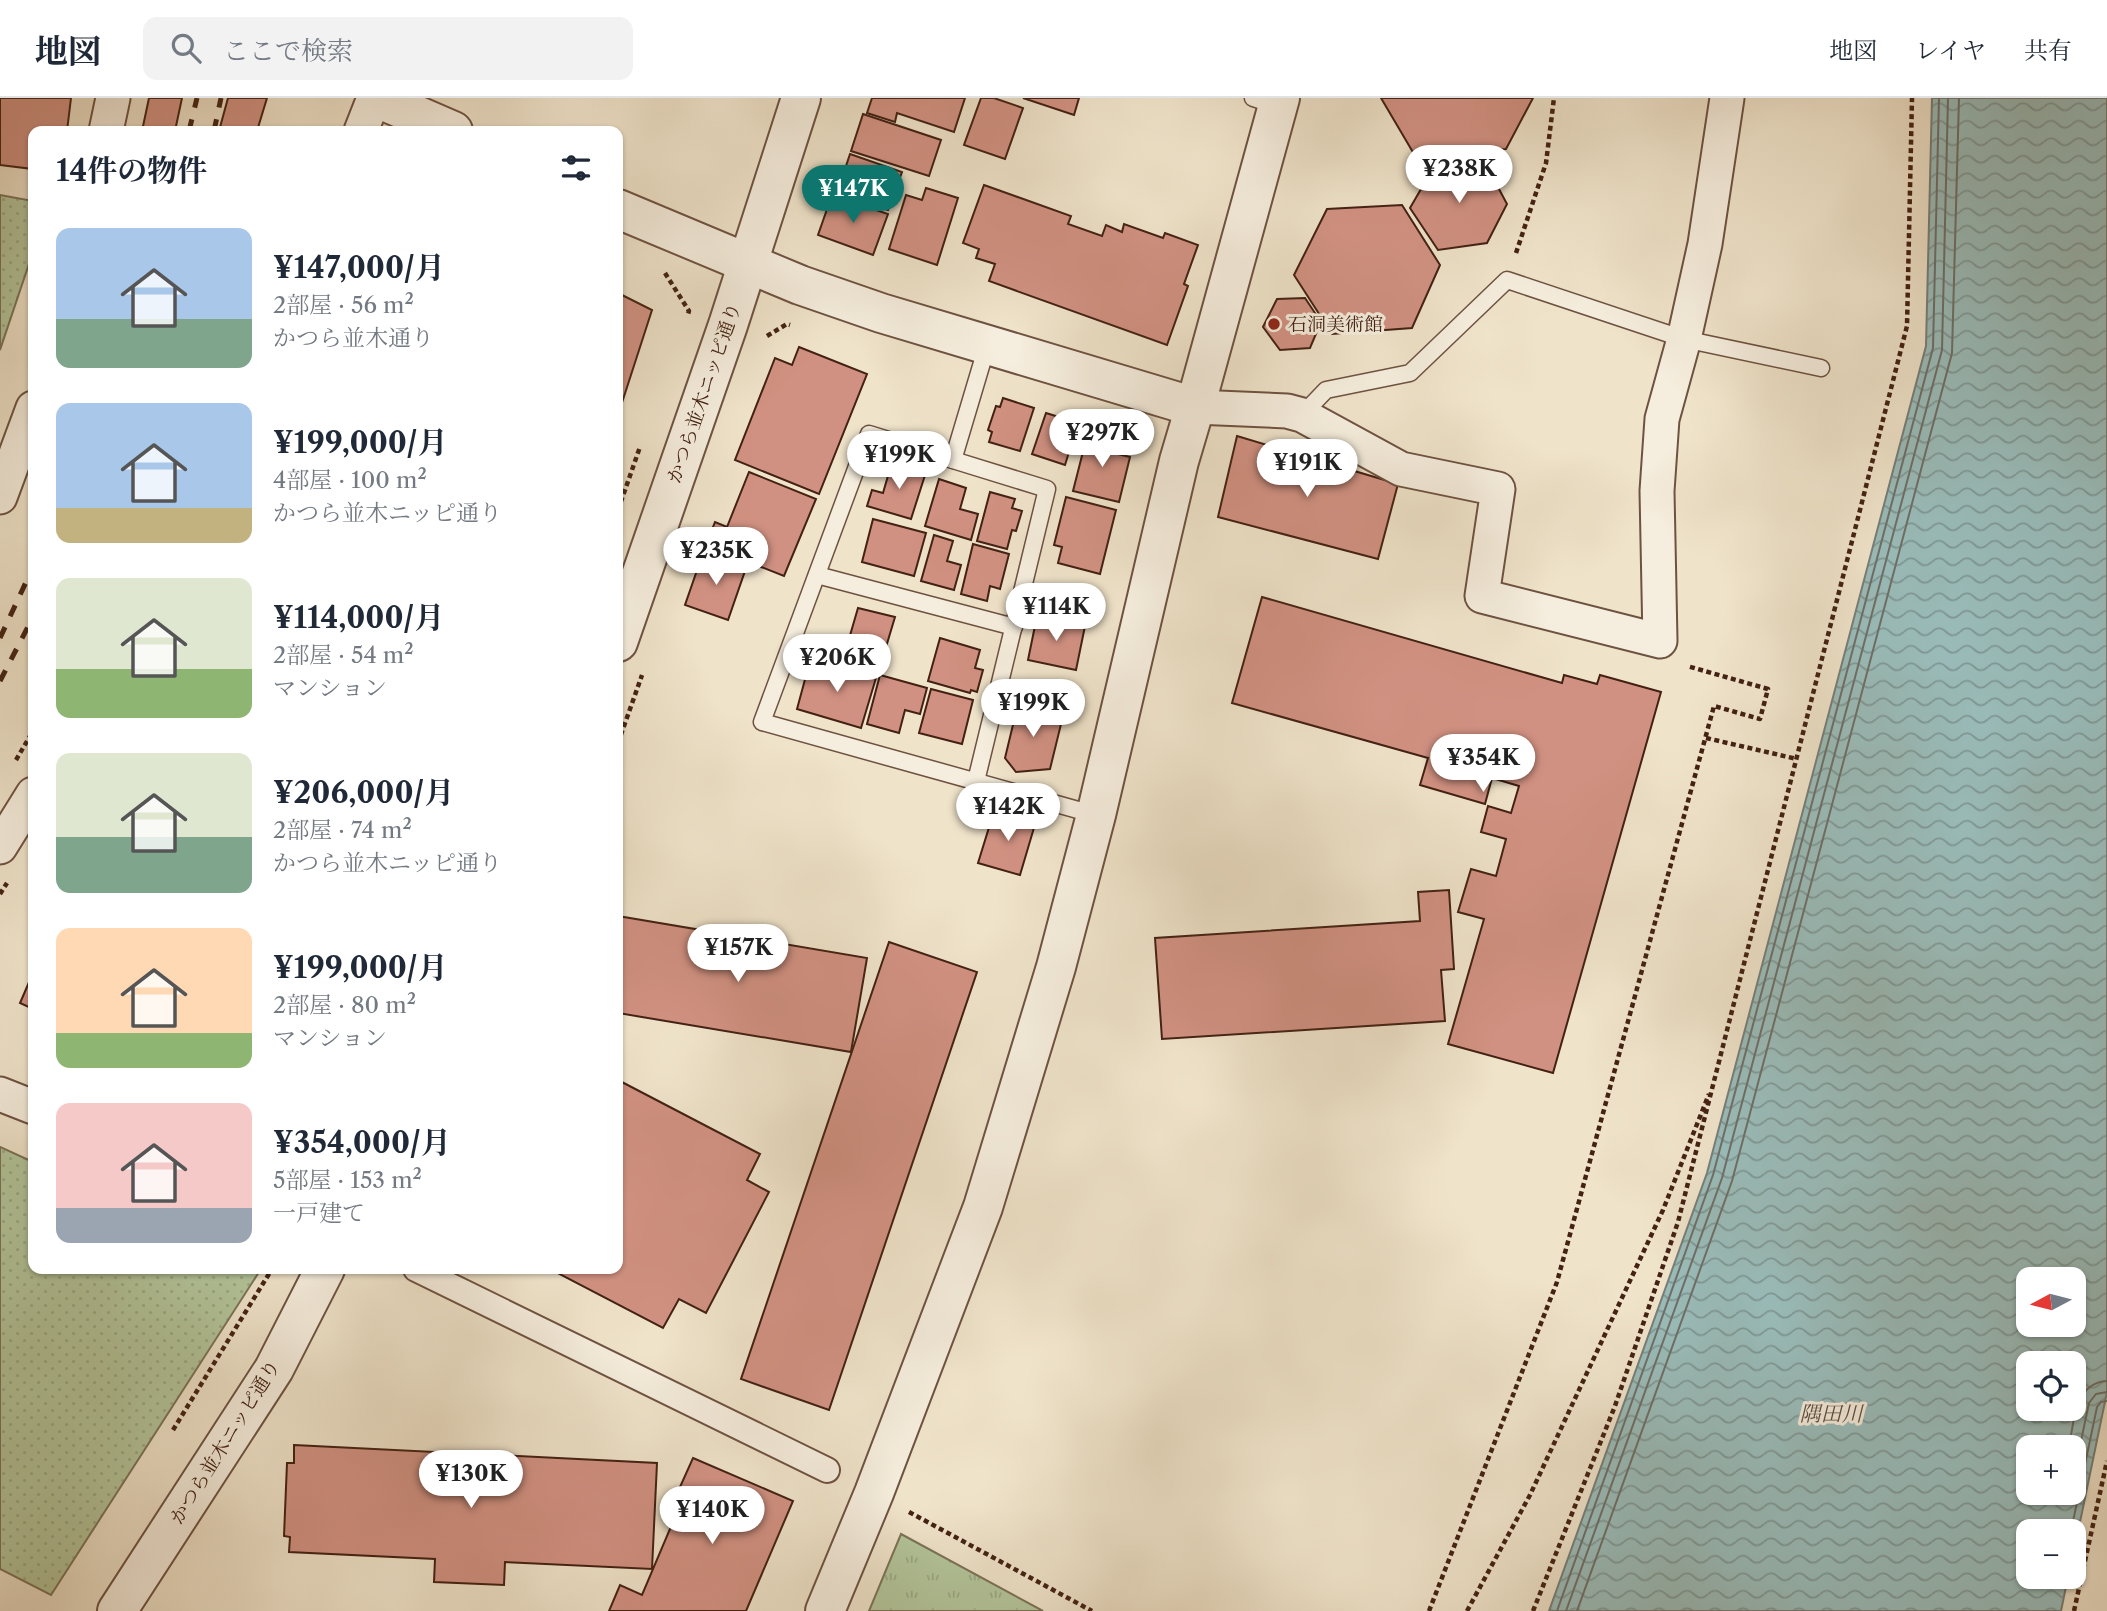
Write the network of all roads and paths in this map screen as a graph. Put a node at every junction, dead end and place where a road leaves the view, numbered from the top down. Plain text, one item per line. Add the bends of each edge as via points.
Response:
1 (113, 98) edge
2 (801, 98) edge
3 (1554, 98) edge
4 (1727, 98) edge
5 (1912, 98) edge
6 (394, 100) edge
7 (1270, 101) edge
8 (107, 126) edge
9 (366, 126) edge
10 (443, 126) edge
11 (623, 211) edge
12 (747, 263) junction
13 (664, 272) dead end
14 (1507, 280) junction
15 (684, 324) dead end
16 (800, 328) dead end
17 (764, 338) dead end
18 (1685, 339) junction
19 (987, 346) junction
20 (1821, 368) dead end
21 (1195, 407) junction
22 (1302, 415) junction
23 (28, 421) edge
24 (644, 435) dead end
25 (953, 460) junction
26 (0, 496) edge
27 (623, 496) edge
28 (817, 575) junction
29 (1014, 627) junction
30 (632, 653) edge
31 (1723, 676) dead end
32 (623, 711) edge
33 (1706, 738) junction
34 (1798, 759) junction
35 (976, 781) junction
36 (28, 802) edge
37 (1096, 815) junction
38 (0, 847) edge
39 (1717, 1074) junction
40 (0, 1094) edge
41 (28, 1105) edge
42 (269, 1274) edge
43 (322, 1274) edge
44 (426, 1274) edge
45 (173, 1430) dead end
46 (2107, 1461) edge
47 (827, 1470) dead end
48 (908, 1512) dead end
49 (117, 1611) edge
50 (825, 1611) edge
51 (1092, 1611) edge
52 (1429, 1611) edge
53 (1467, 1611) edge
54 (1533, 1611) edge
55 (2074, 1611) edge

1 - 8 street
2 - 12 street, かつら並木ニッピ通り
3 - 14 path via 1546,163
4 - 18 street
5 - 34 path via 1908,326
6 - 9 street
6 - 10 street
7 - 21 street
11 - 12 street
12 - 19 street via 823,293
12 - 30 street, かつら並木ニッピ通り
13 - 15 path via 689,311
14 - 18 lane
14 - 22 lane via 1410,373 1326,390
16 - 17 path via 787,324
18 - 20 lane
18 - 22 street via 1662,419 1657,491 1660,641 1482,596 1498,489 1401,469
19 - 21 street
19 - 25 lane
21 - 22 street
21 - 37 street
23 - 26 street
24 - 27 path
25 - 28 lane via 870,434
25 - 29 lane via 1047,489
28 - 29 lane
28 - 35 lane via 762,722
29 - 35 lane
30 - 32 path
31 - 33 path via 1768,689 1760,719 1714,706
33 - 34 path
33 - 52 path via 1557,1282
34 - 39 path
35 - 37 lane
36 - 38 street
37 - 50 street via 1056,967 983,1207
39 - 53 path via 1663,1210 1530,1495
39 - 54 path via 1678,1222 1615,1406
40 - 41 street
42 - 45 path
43 - 49 street, かつら並木ニッピ通り via 274,1369
44 - 47 street
46 - 55 path
48 - 51 path

